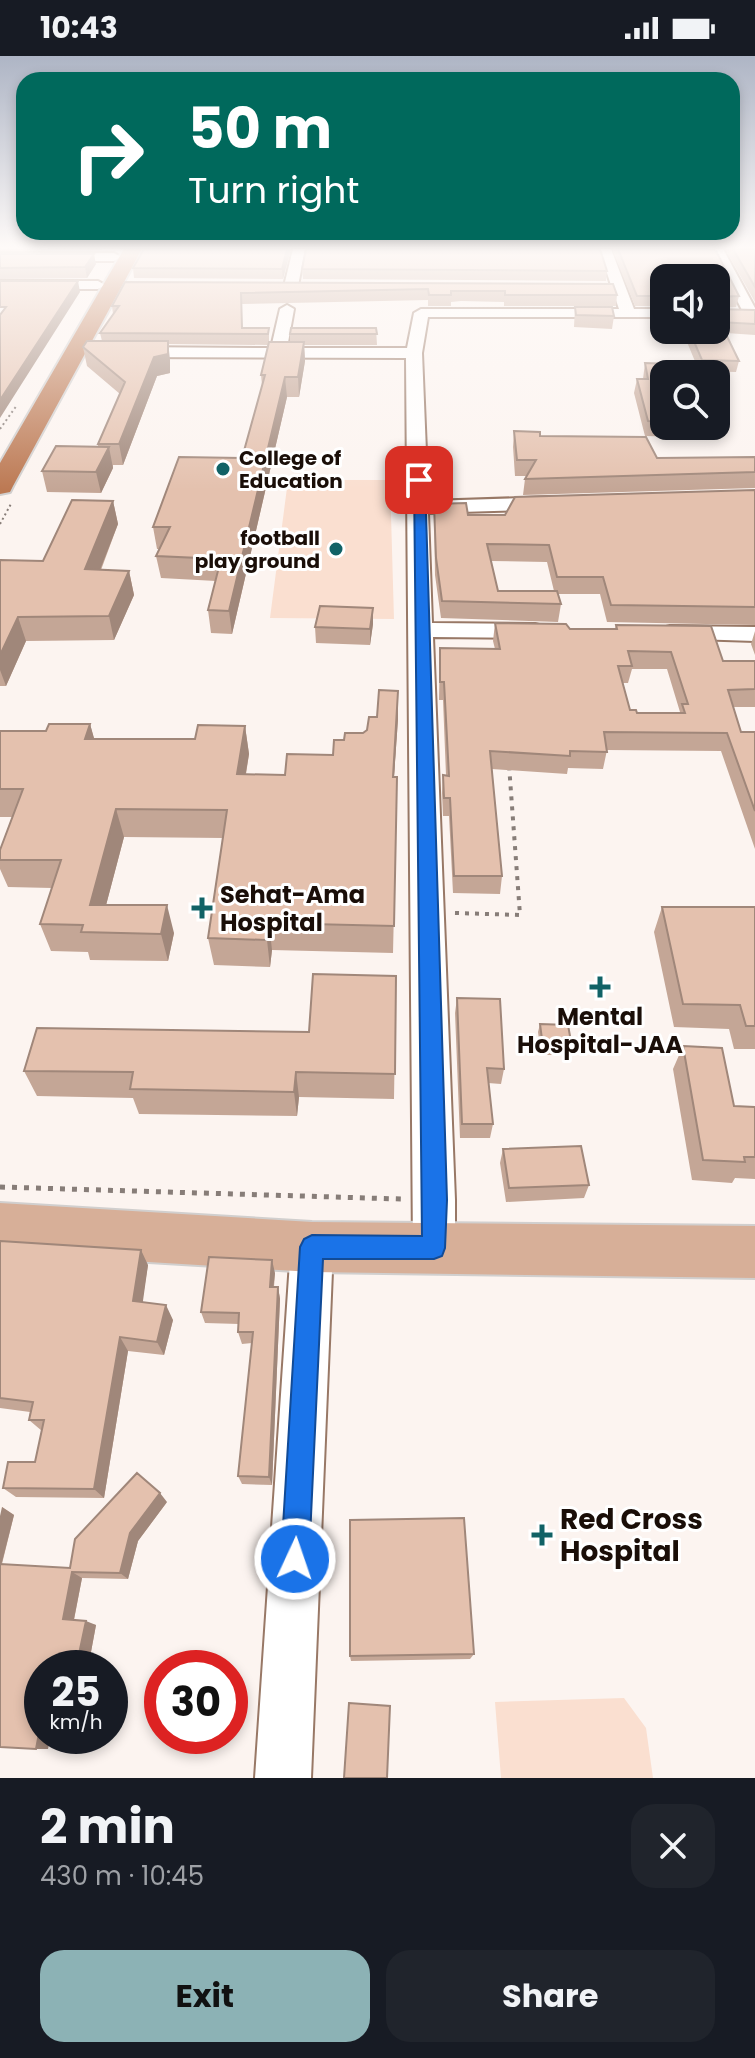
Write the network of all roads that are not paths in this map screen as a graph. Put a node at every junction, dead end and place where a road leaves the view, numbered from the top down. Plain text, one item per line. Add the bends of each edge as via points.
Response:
1 (81, 329) edge
2 (99, 329) edge
3 (283, 329) edge
4 (418, 329) edge
5 (93, 352) junction
6 (278, 352) junction
7 (414, 353) junction
8 (0, 446) edge
9 (0, 486) edge
10 (580, 502) edge
11 (420, 507) junction
12 (423, 630) junction
13 (565, 632) edge
14 (644, 633) edge
15 (755, 634) edge
16 (434, 1224) junction
17 (0, 1228) edge
18 (312, 1247) junction
19 (755, 1252) edge
20 (283, 1778) edge

1 - 8 highway
2 - 5 highway
3 - 6 street
4 - 7 street
5 - 6 street
5 - 9 highway
6 - 7 street
7 - 11 street
10 - 11 street
11 - 12 street
12 - 13 street
12 - 16 street
14 - 15 street
16 - 18 main road
16 - 19 main road
17 - 18 main road
18 - 20 street

